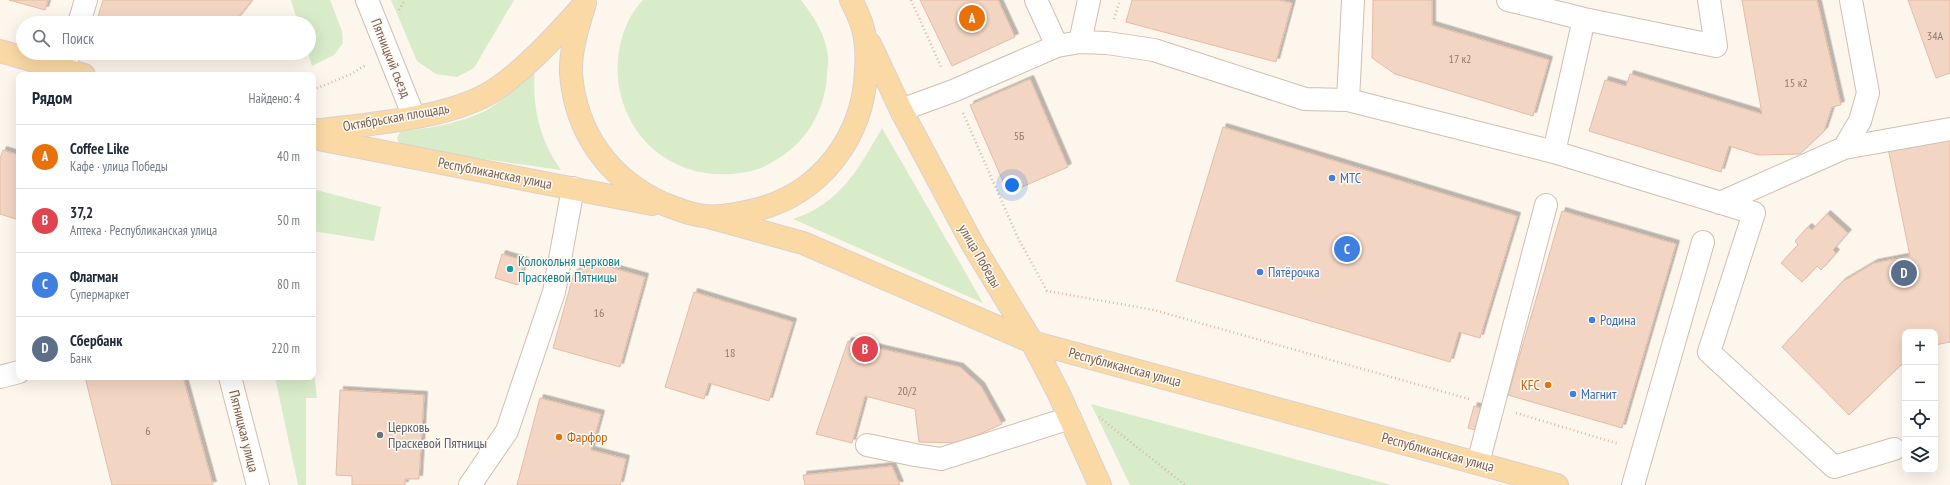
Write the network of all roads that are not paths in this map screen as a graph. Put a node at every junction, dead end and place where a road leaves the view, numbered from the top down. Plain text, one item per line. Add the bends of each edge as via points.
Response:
1 (86, 0) edge
2 (367, 0) edge
3 (1036, 0) edge
4 (1089, 0) edge
5 (1353, 0) edge
6 (1508, 0) edge
7 (1709, 0) edge
8 (1851, 0) edge
9 (851, 1) edge
10 (586, 2) edge
11 (80, 16) edge
12 (1584, 19) junction
13 (862, 26) junction
14 (1080, 42) junction
15 (1058, 46) junction
16 (0, 51) edge
17 (16, 54) edge
18 (43, 60) edge
19 (72, 66) edge
20 (1348, 100) junction
21 (901, 110) junction
22 (414, 117) junction
23 (1950, 129) edge
24 (316, 131) edge
25 (316, 139) edge
26 (1844, 148) junction
27 (1554, 152) junction
28 (573, 188) junction
29 (1720, 203) junction
30 (1546, 204) dead end
31 (677, 210) junction
32 (705, 216) junction
33 (1703, 242) dead end
34 (1032, 342) junction
35 (16, 373) edge
36 (0, 377) edge
37 (231, 380) edge
38 (1070, 418) junction
39 (867, 445) dead end
40 (1894, 449) dead end
41 (1478, 463) junction
42 (258, 485) edge
43 (470, 485) edge
44 (1100, 485) edge
45 (1557, 485) edge
46 (1633, 485) edge

1 - 11 street
2 - 22 street, Пятницкий съезд
3 - 15 street
4 - 14 street
5 - 20 street
6 - 12 street
7 - 12 street via 1716,46
8 - 26 street via 1868,92 1860,122
9 - 13 main road, Октябрьская площадь
10 - 22 main road, Октябрьская площадь via 536,55 498,88 472,101
10 - 31 main road, Октябрьская площадь via 574,37 571,73 577,110 592,143 614,172 643,195
12 - 27 street
13 - 21 main road, улица Победы
13 - 32 main road, Октябрьская площадь via 867,58 865,89 859,112 843,148 823,173 798,193 769,207 738,214
14 - 15 street
14 - 20 street via 1154,50 1305,99
15 - 21 street via 953,91
16 - 17 main road
18 - 19 main road
20 - 27 street
21 - 34 main road, улица Победы via 973,245
22 - 24 main road, Октябрьская площадь
23 - 26 street
25 - 28 main road, Республиканская улица
26 - 29 street
27 - 29 street
28 - 31 main road, Республиканская улица
28 - 43 street via 554,292 507,432
29 - 40 street via 1754,213 1709,352 1834,467
30 - 41 street
31 - 32 main road, Октябрьская площадь
32 - 34 main road, Республиканская улица via 803,243
33 - 46 street
34 - 38 main road, улица Победы
34 - 41 main road, Республиканская улица
35 - 36 street
37 - 42 street, Пятницкая улица
38 - 39 street via 941,459
38 - 44 main road, улица Победы
41 - 45 main road, Республиканская улица

